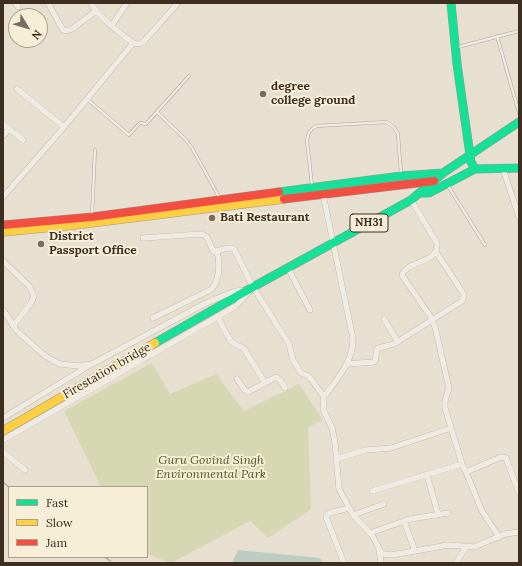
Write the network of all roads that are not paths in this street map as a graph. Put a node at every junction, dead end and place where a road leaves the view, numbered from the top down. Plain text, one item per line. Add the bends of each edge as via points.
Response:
1 (48, 3) edge
2 (91, 3) edge
3 (128, 3) edge
4 (178, 3) edge
5 (451, 3) edge
6 (96, 11) junction
7 (112, 25) junction
8 (519, 30) edge
9 (497, 36) junction
10 (133, 43) junction
11 (455, 48) junction
12 (189, 76) dead end
13 (17, 90) dead end
14 (87, 99) junction
15 (157, 112) junction
16 (519, 113) edge
17 (519, 122) edge
18 (3, 124) edge
19 (64, 127) junction
20 (9, 129) junction
21 (3, 136) edge
22 (23, 140) dead end
23 (95, 150) dead end
24 (469, 156) junction
25 (519, 168) edge
26 (475, 169) junction
27 (502, 169) junction
28 (443, 173) junction
29 (401, 176) junction
30 (435, 181) junction
31 (447, 184) junction
32 (312, 191) junction
33 (420, 193) junction
34 (323, 194) junction
35 (3, 197) edge
36 (411, 200) junction
37 (221, 202) junction
38 (519, 218) edge
39 (92, 220) junction
40 (3, 225) edge
41 (3, 232) edge
42 (143, 238) dead end
43 (332, 243) junction
44 (484, 245) dead end
45 (217, 251) junction
46 (436, 252) junction
47 (3, 261) edge
48 (288, 268) junction
49 (253, 287) junction
50 (3, 310) edge
51 (310, 310) dead end
52 (214, 314) junction
53 (153, 318) dead end
54 (384, 319) dead end
55 (433, 321) junction
56 (13, 326) junction
57 (398, 342) junction
58 (92, 364) junction
59 (347, 364) junction
60 (238, 379) dead end
61 (265, 383) junction
62 (285, 388) dead end
63 (324, 397) junction
64 (3, 418) edge
65 (451, 428) junction
66 (4, 436) edge
67 (3, 452) edge
68 (336, 459) junction
69 (462, 464) junction
70 (25, 470) dead end
71 (466, 472) junction
72 (426, 475) junction
73 (517, 477) edge
74 (372, 491) dead end
75 (519, 493) edge
76 (384, 504) dead end
77 (348, 508) junction
78 (448, 513) dead end
79 (438, 514) junction
80 (353, 515) junction
81 (404, 521) junction
82 (519, 532) edge
83 (370, 533) junction
84 (499, 537) junction
85 (466, 547) junction
86 (379, 550) junction
87 (415, 551) junction
88 (344, 563) edge
89 (381, 563) edge
90 (456, 563) edge

1 - 6 street via 66,31
2 - 6 street
3 - 7 street
4 - 10 street via 141,44
5 - 11 main road
6 - 7 street
7 - 10 street
8 - 9 lane
9 - 11 lane
9 - 16 lane
10 - 14 street
11 - 24 main road
12 - 15 lane
13 - 19 street
14 - 15 lane via 128,135 140,123 146,124
14 - 19 street
15 - 37 lane via 192,148
17 - 24 main road, NH31
18 - 20 street
19 - 35 street
20 - 21 street
20 - 22 street
23 - 39 lane
24 - 26 main road
24 - 28 main road, NH31
25 - 27 main road
26 - 27 main road
26 - 31 main road
27 - 38 street
28 - 29 main road
28 - 30 main road, NH31
29 - 32 main road
29 - 32 lane via 398,134 391,124 386,122 317,126 308,133 307,140
30 - 33 main road, NH31
30 - 34 main road
31 - 33 main road via 429,193
31 - 44 lane
32 - 34 main road
32 - 37 main road
33 - 36 main road, NH31
34 - 43 street
36 - 43 main road, NH31
36 - 46 street via 437,243
37 - 39 main road
39 - 40 main road
39 - 41 main road
42 - 45 street via 202,234 207,237 213,251
43 - 48 main road, NH31
43 - 59 street via 353,339 352,353
45 - 49 street via 229,247 234,249
45 - 53 street via 219,268 212,289
46 - 55 street via 464,296 462,301
46 - 55 street via 405,270 402,275
47 - 56 street via 29,286 34,296
48 - 49 main road, NH31
48 - 51 street
49 - 52 main road, NH31
49 - 58 street via 204,304
49 - 63 street via 289,344 292,358 301,373 311,379
50 - 56 street
52 - 61 street via 235,345 245,350
52 - 66 main road, Firestation bridge / NH31
54 - 57 street
55 - 57 street
55 - 65 street via 449,388 444,404
56 - 58 street via 44,355 60,364
57 - 59 street via 378,348 374,362
58 - 64 street
59 - 63 street
60 - 61 street via 248,392
61 - 62 street via 276,377
63 - 68 street via 323,409 334,434
65 - 68 street via 391,448 366,450
65 - 69 street
67 - 70 street
68 - 77 street via 339,490
69 - 71 street
69 - 72 street
71 - 73 street via 504,457
71 - 84 street via 482,511
72 - 74 street
72 - 79 street
73 - 75 street
76 - 80 street
77 - 80 street
77 - 88 street via 329,513 326,517
78 - 79 street
79 - 81 street
80 - 83 street
81 - 83 street
81 - 87 street
82 - 84 street
83 - 86 street
84 - 85 street via 474,547
85 - 87 street via 448,544
85 - 90 street
86 - 87 street via 387,555
86 - 89 street

